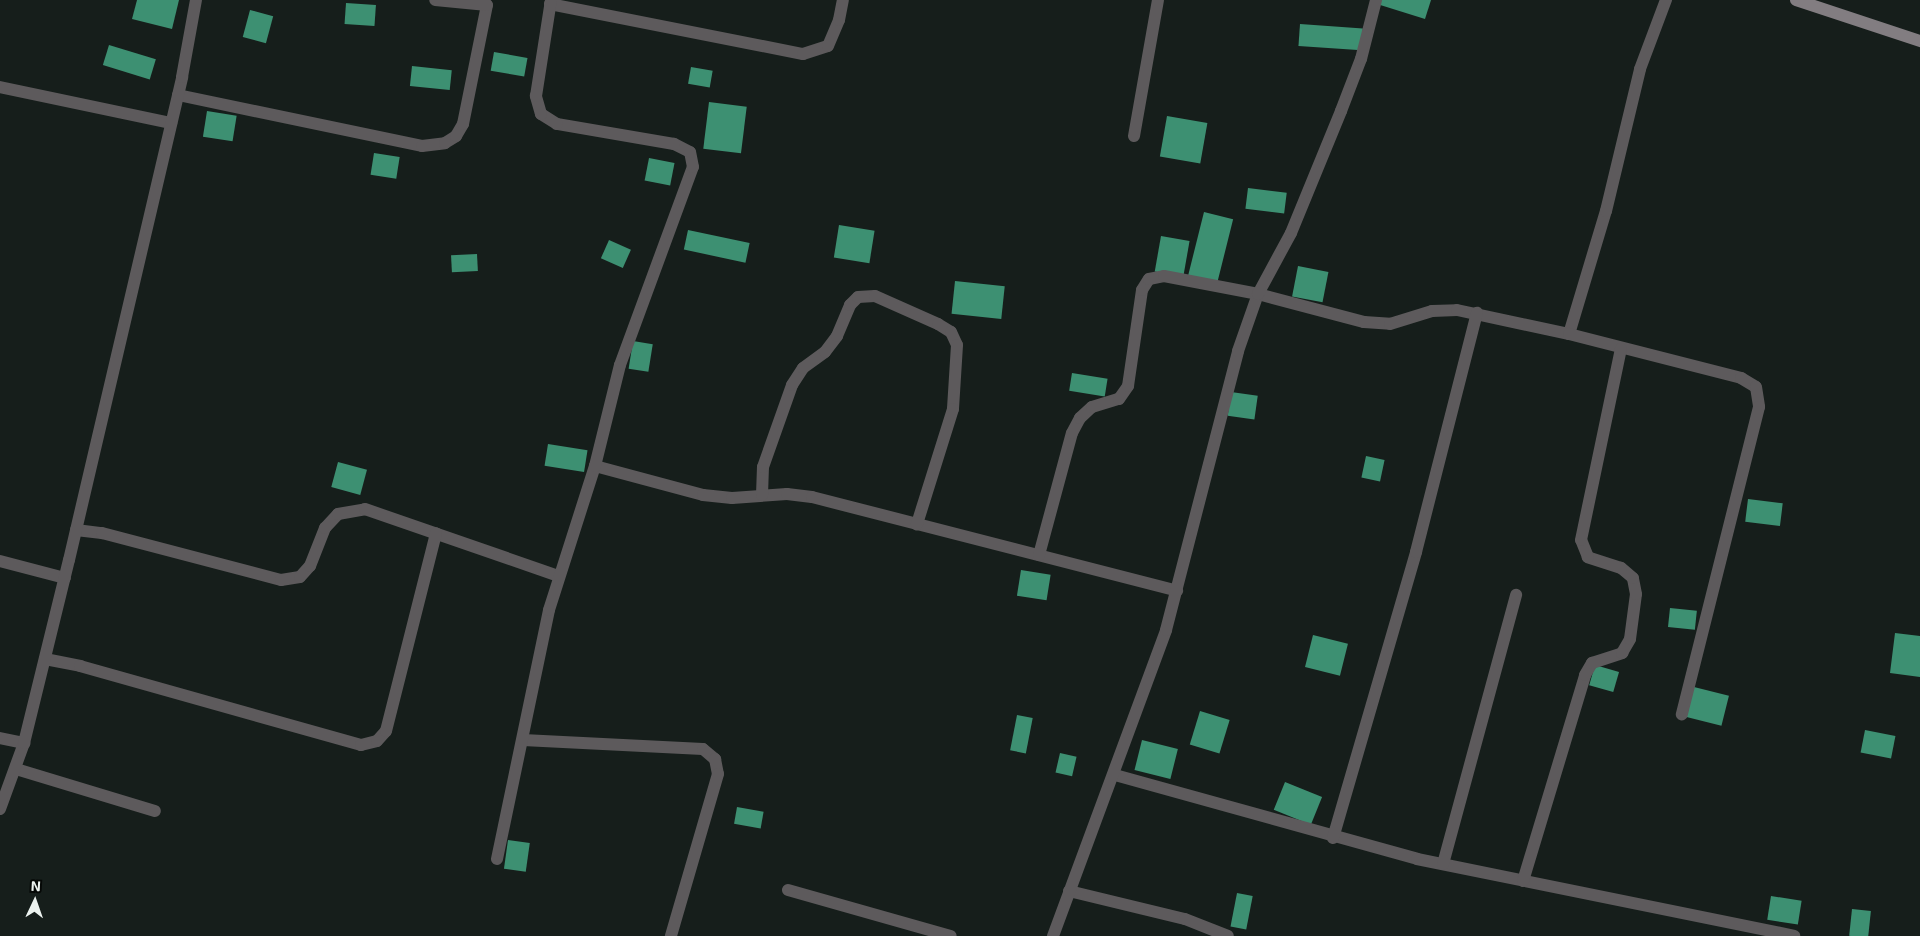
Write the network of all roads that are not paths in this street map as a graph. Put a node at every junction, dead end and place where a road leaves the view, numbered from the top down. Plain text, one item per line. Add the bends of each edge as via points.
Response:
1 (196, 0) edge
2 (435, 0) edge
3 (843, 0) edge
4 (1158, 0) edge
5 (1376, 0) edge
6 (1666, 0) edge
7 (1796, 0) edge
8 (487, 2) edge
9 (551, 2) edge
10 (1920, 41) edge
11 (0, 87) edge
12 (178, 95) junction
13 (171, 123) junction
14 (1134, 136) dead end
15 (1258, 294) junction
16 (1477, 313) junction
17 (1569, 334) junction
18 (1621, 349) junction
19 (595, 466) junction
20 (762, 495) junction
21 (917, 524) junction
22 (81, 530) junction
23 (436, 533) junction
24 (1039, 555) junction
25 (0, 561) edge
26 (559, 576) junction
27 (65, 578) junction
28 (1177, 591) junction
29 (1516, 595) dead end
30 (45, 659) junction
31 (1682, 714) dead end
32 (0, 738) edge
33 (522, 740) junction
34 (24, 743) junction
35 (16, 769) junction
36 (1115, 775) junction
37 (0, 809) edge
38 (155, 811) dead end
39 (1333, 838) junction
40 (497, 859) dead end
41 (1442, 864) junction
42 (1524, 881) junction
43 (788, 890) dead end
44 (1069, 891) junction
45 (671, 936) edge
46 (952, 936) edge
47 (1053, 936) edge
48 (1228, 936) edge
49 (1794, 936) edge

1 - 12 street
2 - 8 street
3 - 9 street via 828,46 803,54
4 - 14 street
5 - 15 street via 1361,58 1341,111 1290,233
6 - 17 street via 1640,69 1606,211
7 - 10 street
8 - 12 street via 463,124 456,136 445,144 422,146
9 - 19 street via 536,96 541,114 557,124 674,144 690,152 693,167 620,365
11 - 13 street
12 - 13 street
13 - 22 street
15 - 16 street via 1364,322 1390,324 1432,311
15 - 24 street via 1164,276 1149,278 1142,290 1128,386 1119,399 1092,408 1080,418 1072,432
15 - 28 street via 1227,385
16 - 17 street
16 - 39 street via 1416,552
17 - 18 street
18 - 31 street via 1741,378 1756,387 1759,407
18 - 42 street via 1581,540 1588,557 1621,568 1633,578 1636,594 1630,639 1622,653 1592,663 1585,674
19 - 20 street via 702,495 732,498
19 - 26 street
20 - 21 street via 812,497
20 - 21 street via 763,467 792,385 803,368 826,352 837,336 850,305 858,297 875,296 938,324 950,332 957,345 953,409
21 - 24 street
22 - 23 street via 281,580 300,577 310,566 325,528 338,514 350,510 365,509
22 - 27 street
23 - 26 street
23 - 30 street via 386,731 377,741 361,745
24 - 28 street
25 - 27 street
26 - 33 street
27 - 30 street
28 - 36 street
29 - 41 street
30 - 34 street
32 - 34 street
33 - 40 street
33 - 45 street via 703,749 715,759 718,774
34 - 35 street
35 - 37 street
35 - 38 street
36 - 39 street
36 - 44 street
39 - 41 street
41 - 42 street
42 - 49 street
43 - 46 street
44 - 47 street
44 - 48 street via 1185,920

